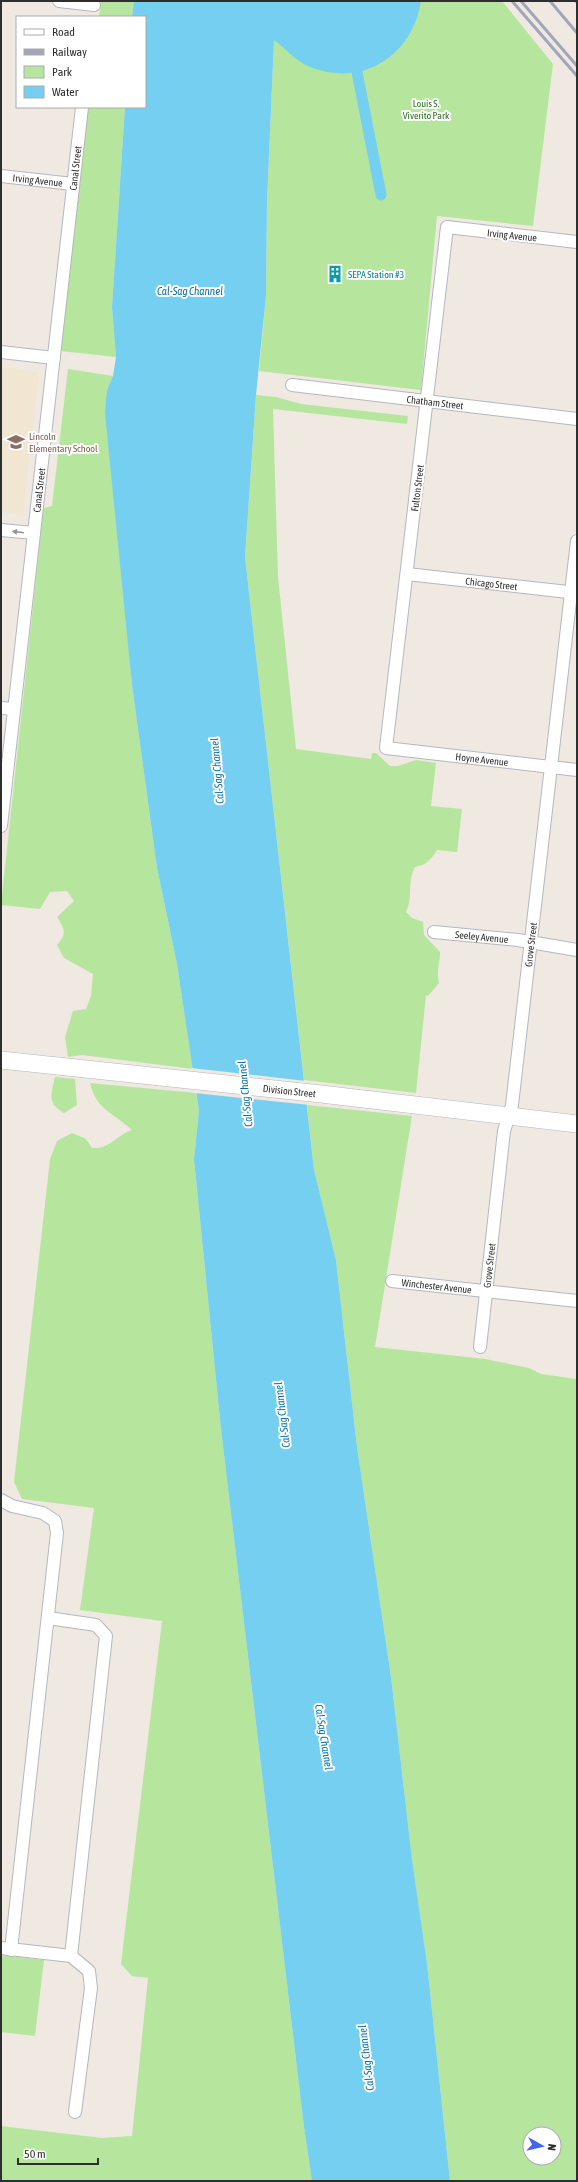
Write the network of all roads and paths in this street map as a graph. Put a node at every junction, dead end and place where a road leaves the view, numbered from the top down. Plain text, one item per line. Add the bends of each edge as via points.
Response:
1 (59, 1) edge
2 (94, 8) edge
3 (82, 108) edge
4 (1, 176) edge
5 (74, 184) junction
6 (447, 228) joint
7 (577, 242) edge
8 (1, 352) edge
9 (54, 358) junction
10 (292, 385) dead end
11 (427, 401) junction
12 (577, 419) edge
13 (1, 530) edge
14 (34, 533) junction
15 (577, 541) edge
16 (407, 574) junction
17 (574, 593) edge
18 (1, 708) edge
19 (14, 709) junction
20 (386, 748) joint
21 (550, 767) junction
22 (577, 770) edge
23 (1, 826) edge
24 (434, 932) dead end
25 (530, 942) junction
26 (577, 950) edge
27 (1, 1060) edge
28 (509, 1116) junction
29 (577, 1124) edge
30 (392, 1281) dead end
31 (486, 1291) junction
32 (577, 1301) edge
33 (480, 1347) dead end
34 (1, 1500) edge
35 (48, 1618) junction
36 (6, 1949) edge
37 (71, 1956) junction
38 (75, 2112) dead end

1 - 2 street
3 - 5 street, Canal Street
4 - 5 street, Irving Avenue
5 - 9 street, Canal Street
6 - 7 street, Irving Avenue
6 - 11 street, Fulton Street
8 - 9 street
9 - 14 street, Canal Street
10 - 11 street, Chatham Street
11 - 12 street, Chatham Street
11 - 16 street, Fulton Street
14 -> 13 street
14 - 19 street, Canal Street
15 - 17 street, Grove Street
16 - 17 street, Chicago Street
16 - 20 street, Fulton Street
17 - 21 street, Grove Street
18 - 19 street
19 - 23 street, Canal Street
20 - 21 street, Hoyne Avenue
21 - 22 street, Hoyne Avenue
21 - 25 street, Grove Street
24 - 25 street, Seeley Avenue
25 - 26 street, Seeley Avenue
25 - 28 street, Grove Street
27 - 28 street, Division Street
28 - 29 street, Division Street
28 - 31 street, Grove Street via 504,1131
30 - 31 street, Winchester Avenue
31 - 32 street, Winchester Avenue
31 - 33 street, Grove Street
34 - 35 street via 12,1506 43,1513 55,1521 57,1533
35 - 36 street
35 - 37 street via 96,1625 106,1636
36 - 37 street
37 - 38 street via 89,1971 91,1988

